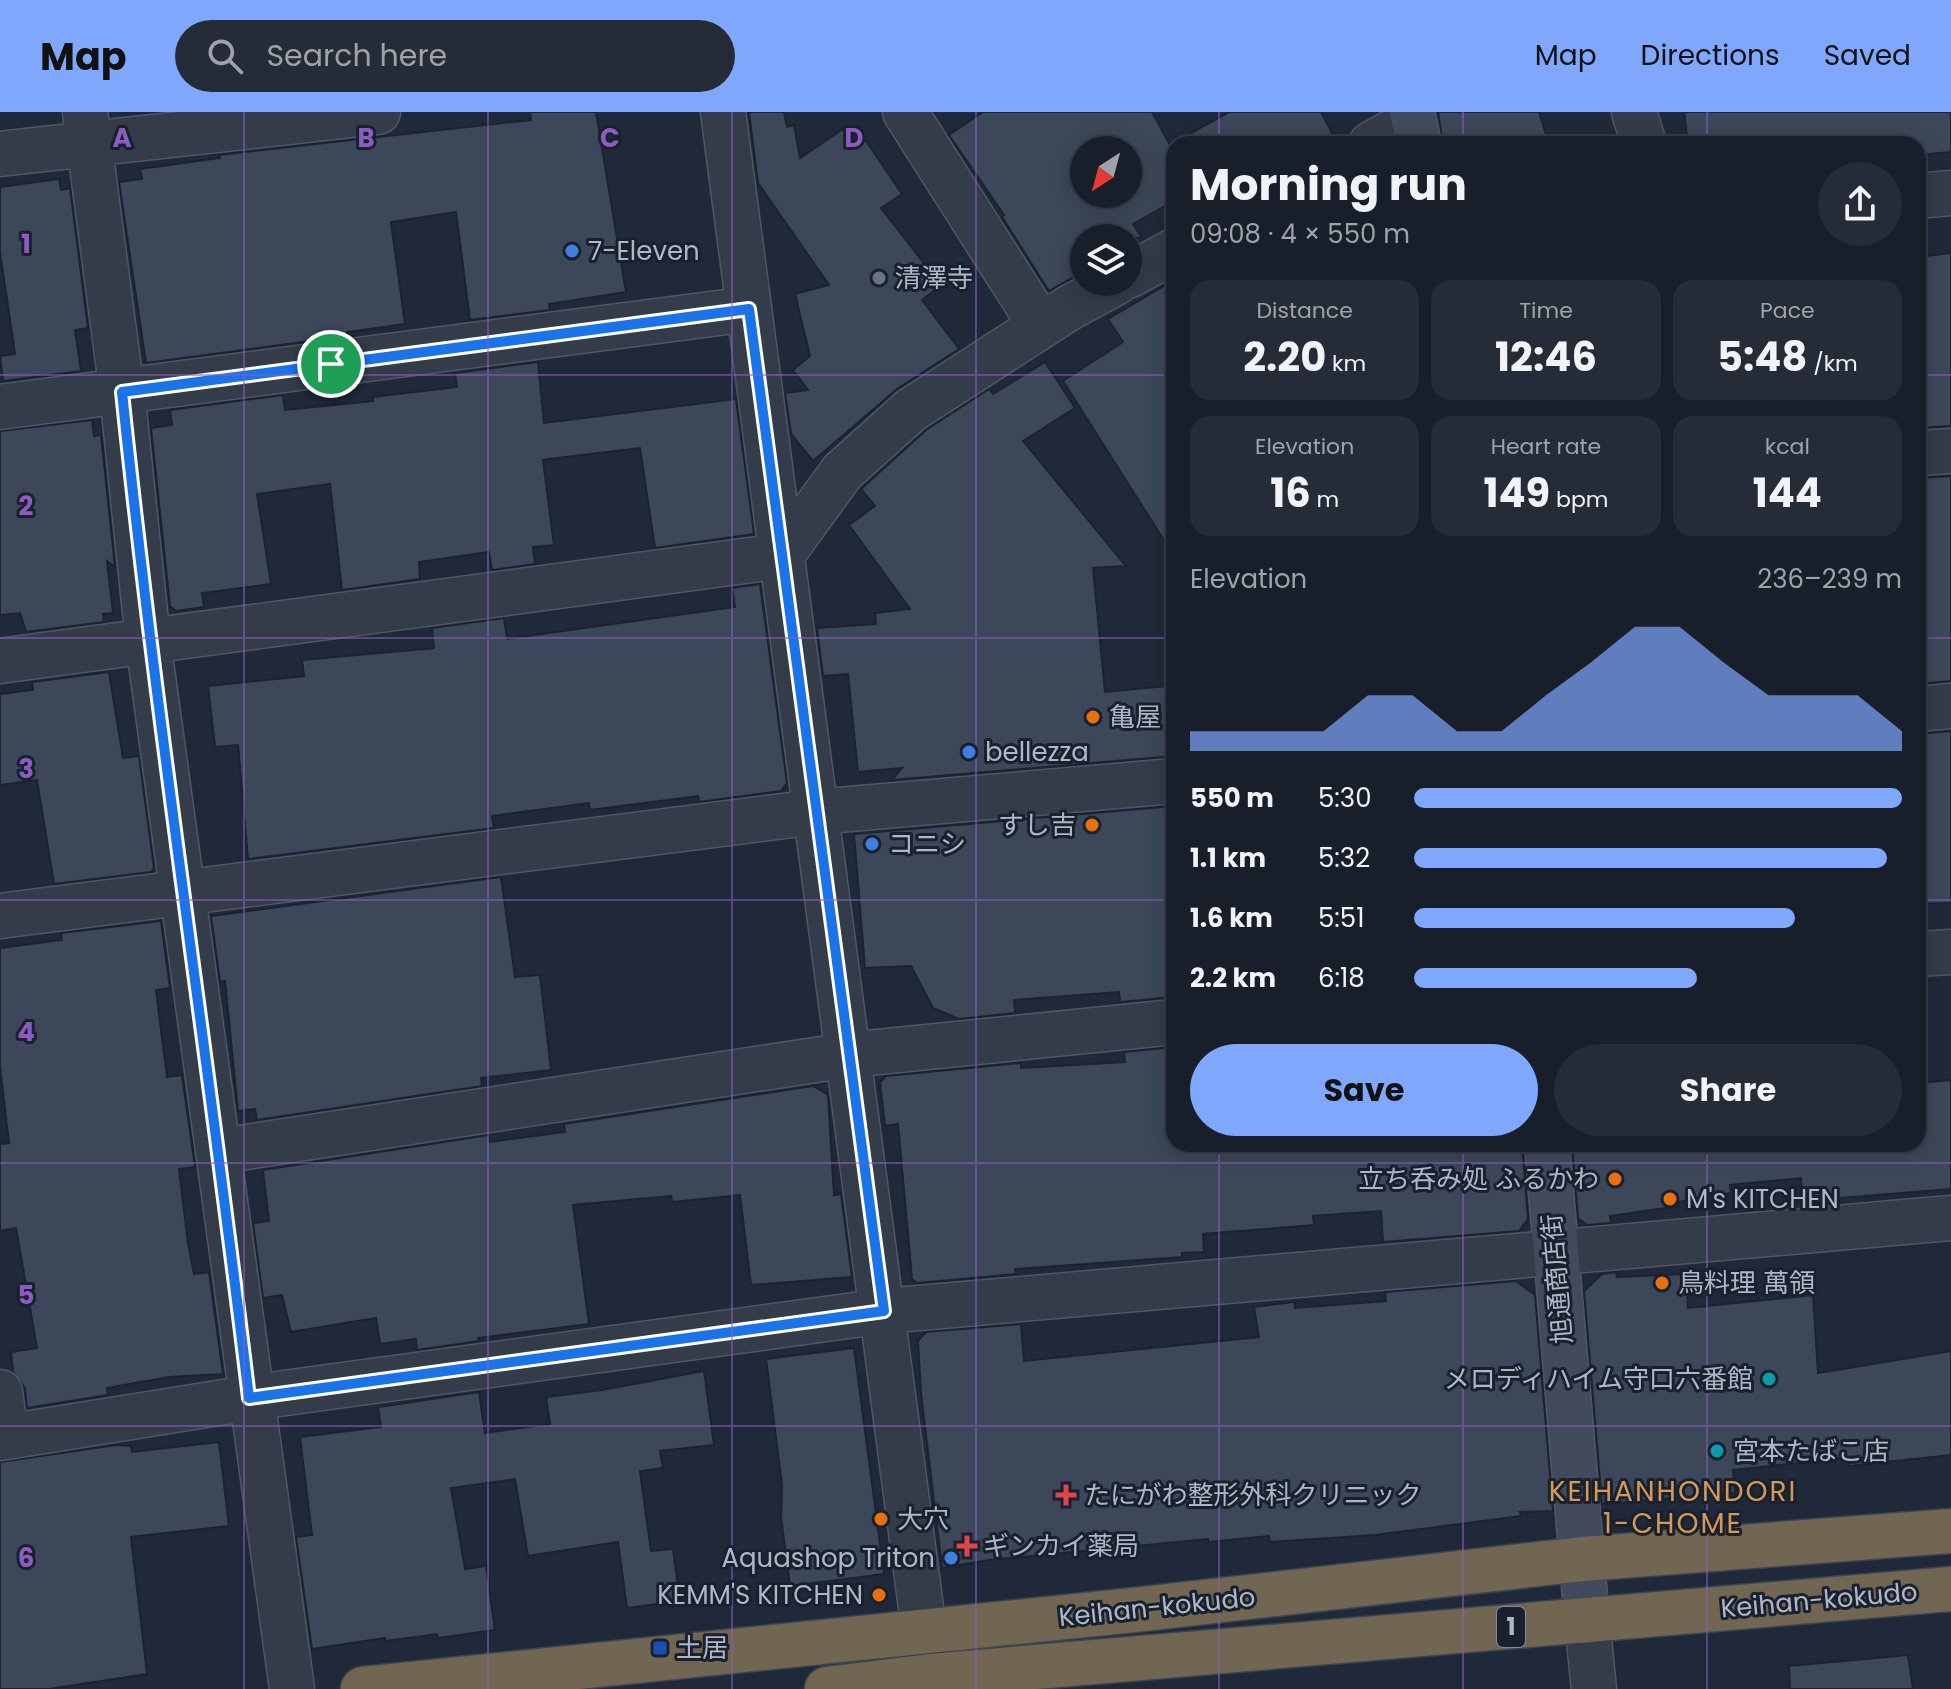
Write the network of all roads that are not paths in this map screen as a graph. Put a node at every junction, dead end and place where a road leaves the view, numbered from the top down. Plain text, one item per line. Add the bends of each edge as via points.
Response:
1 (378, 112) edge
2 (723, 112) edge
3 (905, 112) edge
4 (1634, 112) edge
5 (1415, 126) edge
6 (88, 127) edge
7 (1391, 136) edge
8 (1642, 136) edge
9 (0, 154) edge
10 (1951, 193) edge
11 (1926, 195) edge
12 (1166, 255) edge
13 (1142, 268) edge
14 (1093, 296) edge
15 (749, 309) junction
16 (1041, 326) junction
17 (122, 392) junction
18 (0, 407) edge
19 (1951, 451) edge
20 (1926, 453) edge
21 (781, 556) junction
22 (148, 641) junction
23 (0, 661) edge
24 (1951, 706) edge
25 (1926, 708) edge
26 (1166, 782) edge
27 (830, 812) junction
28 (185, 891) junction
29 (0, 916) edge
30 (1951, 952) edge
31 (1926, 954) edge
32 (1166, 1023) edge
33 (848, 1055) junction
34 (220, 1151) junction
35 (1548, 1152) edge
36 (1951, 1218) edge
37 (1554, 1254) junction
38 (884, 1311) junction
39 (0, 1392) edge
40 (249, 1398) junction
41 (3, 1437) edge
42 (1951, 1531) edge
43 (1583, 1559) junction
44 (1951, 1589) edge
45 (1587, 1621) junction
46 (925, 1630) junction
47 (930, 1676) junction
48 (292, 1689) edge
49 (363, 1689) edge
50 (827, 1689) edge
51 (1594, 1689) edge

1 - 6 street
2 - 15 street
3 - 16 street
4 - 8 street
5 - 7 street
6 - 9 street
6 - 17 street
10 - 11 street
12 - 13 street
14 - 16 street
15 - 17 street
15 - 21 street
16 - 21 street via 911,410 842,472
17 - 18 street
17 - 22 street
19 - 20 street
21 - 22 street
21 - 27 street
22 - 23 street
22 - 28 street
24 - 25 street
26 - 27 street
27 - 28 street
27 - 33 street
28 - 29 street
28 - 34 street
30 - 31 street
32 - 33 street
33 - 34 street
33 - 38 street
34 - 40 street
35 - 37 main road, 旭通商店街
36 - 37 street
37 - 38 street
37 - 43 main road, 旭通商店街
38 - 40 street
38 - 46 street
39 - 41 street
40 - 41 street
40 - 48 street
42 - 43 highway, Keihan-kokudo / 1
43 - 45 main road, 旭通商店街
43 - 46 highway, Keihan-kokudo / 1
44 - 45 highway, Keihan-kokudo / 1
45 - 47 highway, Keihan-kokudo / 1
45 - 51 street
46 - 47 street
46 - 49 highway, Keihan-kokudo / 1
47 - 50 highway, Keihan-kokudo / 1

